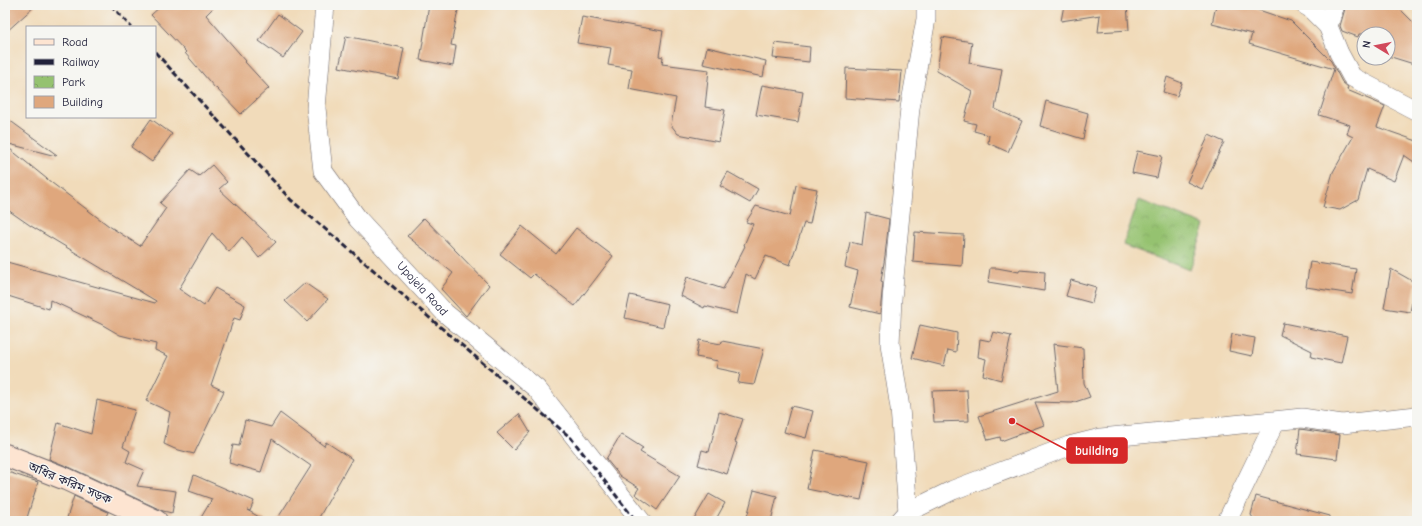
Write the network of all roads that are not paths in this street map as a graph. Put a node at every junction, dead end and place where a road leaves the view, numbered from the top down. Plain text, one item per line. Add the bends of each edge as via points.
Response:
1 (325, 5) edge
2 (928, 5) edge
3 (1305, 5) edge
4 (1335, 5) edge
5 (1328, 26) junction
6 (1417, 111) edge
7 (1417, 416) edge
8 (1275, 422) junction
9 (5, 455) edge
10 (904, 517) edge
11 (156, 521) edge
12 (641, 521) edge
13 (1227, 521) edge

1 - 12 street, Upojela Road via 316,108 323,172 358,219 445,313 537,389
2 - 10 street via 910,108 891,307 890,344 900,408
3 - 5 street
4 - 5 street
5 - 6 street via 1352,77
7 - 8 street via 1342,424 1302,418
8 - 10 street via 1100,438 1069,446 952,490
8 - 13 street
9 - 11 main road, অধির করিম সড়ক via 66,479

